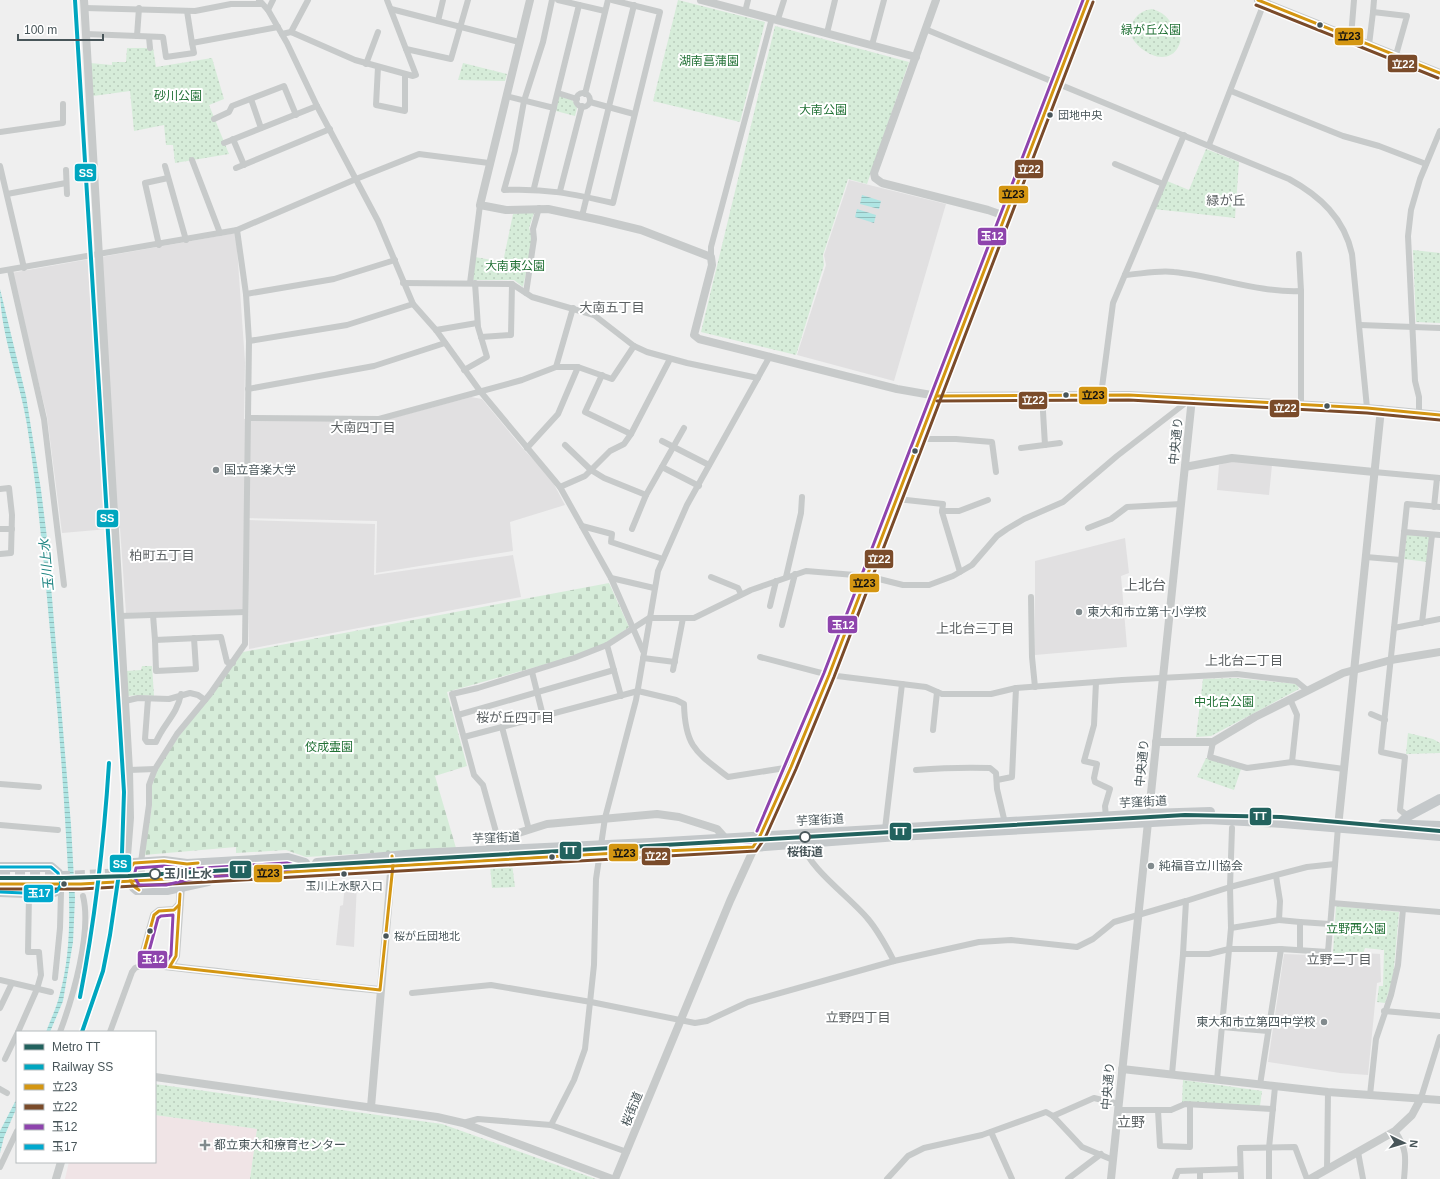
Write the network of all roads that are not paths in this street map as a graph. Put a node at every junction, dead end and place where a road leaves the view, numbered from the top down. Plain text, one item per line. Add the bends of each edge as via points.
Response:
1 (273, 0) edge
2 (308, 0) edge
3 (387, 0) edge
4 (443, 0) edge
5 (468, 0) edge
6 (530, 0) edge
7 (552, 0) edge
8 (558, 0) edge
9 (608, 0) edge
10 (612, 0) edge
11 (701, 0) edge
12 (748, 0) edge
13 (784, 0) edge
14 (835, 0) edge
15 (884, 0) edge
16 (936, 0) edge
17 (1088, 0) edge
18 (1354, 0) edge
19 (1374, 0) edge
20 (1261, 1) edge
21 (261, 2) edge
22 (85, 4) edge
23 (579, 5) junction
24 (634, 6) junction
25 (139, 8) junction
26 (391, 9) junction
27 (268, 10) junction
28 (187, 11) junction
29 (605, 11) junction
30 (745, 12) junction
31 (1373, 12) junction
32 (775, 19) junction
33 (438, 21) junction
34 (460, 26) junction
35 (278, 27) junction
36 (926, 29) junction
37 (291, 32) junction
38 (378, 32) dead end
39 (827, 33) junction
40 (86, 34) junction
41 (282, 34) junction
42 (136, 36) junction
43 (149, 37) junction
44 (1351, 37) junction
45 (519, 42) junction
46 (192, 43) junction
47 (872, 45) junction
48 (1369, 45) junction
49 (150, 48) dead end
50 (406, 49) junction
51 (1396, 55) junction
52 (916, 57) junction
53 (366, 64) junction
54 (378, 67) junction
55 (1440, 73) edge
56 (405, 74) junction
57 (1057, 82) junction
58 (1231, 91) junction
59 (558, 94) junction
60 (585, 94) junction
61 (506, 96) junction
62 (251, 99) junction
63 (577, 99) junction
64 (524, 101) junction
65 (590, 102) junction
66 (63, 104) dead end
67 (317, 106) junction
68 (582, 106) junction
69 (609, 107) junction
70 (554, 108) junction
71 (634, 114) junction
72 (296, 115) junction
73 (214, 119) dead end
74 (261, 128) junction
75 (330, 129) junction
76 (0, 132) edge
77 (1440, 132) edge
78 (1184, 135) junction
79 (233, 140) junction
80 (224, 143) dead end
81 (1209, 146) junction
82 (192, 160) dead end
83 (489, 163) junction
84 (1115, 164) dead end
85 (1426, 164) junction
86 (244, 165) junction
87 (0, 166) edge
88 (165, 166) dead end
89 (236, 168) dead end
90 (66, 170) dead end
91 (168, 178) junction
92 (356, 179) junction
93 (66, 183) junction
94 (1163, 184) junction
95 (534, 188) junction
96 (560, 191) junction
97 (7, 194) junction
98 (67, 194) dead end
99 (586, 197) junction
100 (480, 205) junction
101 (539, 208) junction
102 (582, 216) junction
103 (1006, 216) junction
104 (238, 230) junction
105 (220, 233) junction
106 (186, 240) junction
107 (159, 244) junction
108 (99, 254) junction
109 (1299, 254) dead end
110 (711, 257) junction
111 (395, 260) junction
112 (24, 268) junction
113 (10, 270) junction
114 (0, 271) edge
115 (1125, 275) junction
116 (403, 283) junction
117 (473, 283) junction
118 (512, 284) junction
119 (1301, 291) junction
120 (526, 293) junction
121 (246, 294) junction
122 (414, 304) junction
123 (573, 308) junction
124 (478, 323) junction
125 (1360, 325) junction
126 (1412, 327) junction
127 (1440, 328) edge
128 (436, 330) junction
129 (481, 337) junction
130 (248, 341) junction
131 (445, 343) junction
132 (634, 346) junction
133 (770, 356) junction
134 (670, 359) junction
135 (556, 367) junction
136 (578, 367) junction
137 (464, 370) junction
138 (602, 375) junction
139 (758, 378) junction
140 (248, 389) junction
141 (480, 391) junction
142 (1101, 395) junction
143 (937, 396) junction
144 (1042, 396) junction
145 (1192, 398) junction
146 (1301, 404) junction
147 (1367, 408) junction
148 (1381, 409) junction
149 (1419, 413) junction
150 (1440, 415) edge
151 (248, 418) junction
152 (684, 428) dead end
153 (631, 434) junction
154 (920, 439) junction
155 (662, 441) dead end
156 (1060, 443) dead end
157 (565, 445) dead end
158 (1045, 445) junction
159 (673, 447) junction
160 (527, 448) junction
161 (1021, 448) dead end
162 (709, 465) junction
163 (662, 467) junction
164 (1185, 467) junction
165 (591, 470) junction
166 (996, 472) dead end
167 (1374, 472) junction
168 (1438, 478) edge
169 (560, 486) junction
170 (699, 486) junction
171 (0, 489) edge
172 (646, 495) junction
173 (802, 497) dead end
174 (897, 499) junction
175 (988, 500) dead end
176 (1181, 504) junction
177 (1437, 507) edge
178 (942, 511) junction
179 (582, 526) junction
180 (1088, 528) dead end
181 (0, 529) edge
182 (12, 529) junction
183 (632, 529) dead end
184 (1404, 532) junction
185 (1432, 535) junction
186 (1440, 535) edge
187 (0, 554) edge
188 (1366, 557) junction
189 (663, 559) junction
190 (1401, 560) junction
191 (960, 572) junction
192 (796, 574) junction
193 (867, 576) junction
194 (711, 577) dead end
195 (786, 577) junction
196 (611, 578) junction
197 (776, 580) junction
198 (64, 584) dead end
199 (654, 588) junction
200 (741, 594) junction
201 (1031, 597) dead end
202 (770, 606) dead end
203 (246, 612) junction
204 (153, 615) junction
205 (120, 616) junction
206 (649, 618) junction
207 (683, 618) junction
208 (1440, 619) edge
209 (1422, 623) junction
210 (782, 625) dead end
211 (633, 628) junction
212 (1394, 628) junction
213 (194, 638) junction
214 (155, 640) junction
215 (607, 645) junction
216 (643, 651) junction
217 (1440, 652) edge
218 (760, 657) dead end
219 (643, 658) junction
220 (1391, 660) junction
221 (674, 662) junction
222 (232, 663) junction
223 (614, 670) junction
224 (673, 670) dead end
225 (1354, 670) junction
226 (532, 672) junction
227 (829, 675) junction
228 (1163, 679) junction
229 (1096, 682) junction
230 (902, 684) junction
231 (1035, 687) junction
232 (1016, 688) junction
233 (1307, 690) junction
234 (638, 691) junction
235 (537, 692) junction
236 (937, 692) junction
237 (181, 694) junction
238 (621, 696) junction
239 (1290, 699) junction
240 (125, 700) junction
241 (148, 700) junction
242 (205, 700) junction
243 (1371, 714) dead end
244 (458, 715) junction
245 (543, 716) junction
246 (1385, 720) junction
247 (502, 727) junction
248 (933, 730) dead end
249 (464, 737) junction
250 (1156, 742) junction
251 (1213, 742) junction
252 (1292, 762) junction
253 (791, 767) junction
254 (155, 769) junction
255 (1344, 769) junction
256 (128, 770) junction
257 (916, 770) dead end
258 (997, 780) junction
259 (0, 784) edge
260 (39, 787) dead end
261 (1440, 799) edge
262 (1408, 816) junction
263 (1106, 817) junction
264 (604, 818) junction
265 (1148, 818) junction
266 (1005, 823) junction
267 (1338, 824) junction
268 (0, 825) edge
269 (1440, 826) edge
270 (1232, 828) dead end
271 (885, 829) junction
272 (1399, 829) junction
273 (58, 830) dead end
274 (529, 830) junction
275 (760, 836) junction
276 (1440, 836) edge
277 (725, 838) junction
278 (498, 839) junction
279 (802, 843) junction
280 (753, 847) junction
281 (601, 850) junction
282 (486, 851) junction
283 (392, 861) junction
284 (138, 863) junction
285 (305, 864) junction
286 (1335, 864) junction
287 (0, 867) edge
288 (317, 869) junction
289 (1276, 876) junction
290 (181, 886) junction
291 (1230, 887) junction
292 (0, 892) edge
293 (60, 892) dead end
294 (29, 894) junction
295 (83, 896) dead end
296 (1186, 901) junction
297 (1332, 903) junction
298 (179, 904) junction
299 (1403, 909) junction
300 (170, 911) junction
301 (1440, 912) edge
302 (1139, 914) junction
303 (178, 917) junction
304 (1280, 920) junction
305 (1300, 922) junction
306 (1330, 924) junction
307 (1231, 928) junction
308 (1229, 949) junction
309 (1281, 949) junction
310 (1300, 950) junction
311 (1183, 954) junction
312 (176, 957) junction
313 (894, 961) junction
314 (145, 964) junction
315 (170, 966) junction
316 (182, 968) junction
317 (55, 978) dead end
318 (0, 980) edge
319 (12, 983) junction
320 (38, 989) junction
321 (380, 990) junction
322 (51, 992) dead end
323 (412, 993) dead end
324 (591, 1002) junction
325 (0, 1008) edge
326 (1384, 1011) junction
327 (1440, 1016) edge
328 (681, 1021) junction
329 (1222, 1028) junction
330 (18, 1031) edge
331 (60, 1031) edge
332 (110, 1031) edge
333 (1268, 1031) junction
334 (16, 1035) edge
335 (1440, 1037) edge
336 (6, 1059) dead end
337 (1122, 1069) junction
338 (1172, 1074) junction
339 (156, 1077) edge
340 (1217, 1080) junction
341 (1260, 1085) junction
342 (1275, 1087) junction
343 (0, 1090) edge
344 (1328, 1092) junction
345 (7, 1093) dead end
346 (1370, 1095) junction
347 (1421, 1098) junction
348 (1440, 1100) edge
349 (1190, 1105) junction
350 (371, 1107) junction
351 (1118, 1107) junction
352 (1273, 1109) junction
353 (1158, 1110) junction
354 (1053, 1116) junction
355 (463, 1123) junction
356 (551, 1125) junction
357 (1395, 1131) junction
358 (991, 1132) junction
359 (16, 1133) edge
360 (1269, 1148) junction
361 (627, 1152) junction
362 (1358, 1152) junction
363 (1101, 1154) junction
364 (1113, 1160) junction
365 (61, 1163) edge
366 (0, 1167) edge
367 (1240, 1169) junction
368 (1327, 1169) junction
369 (1200, 1171) junction
370 (56, 1179) edge
371 (614, 1179) edge
372 (887, 1179) edge
373 (1012, 1179) edge
374 (1068, 1179) edge
375 (1111, 1179) edge
376 (1175, 1179) edge
377 (1200, 1179) edge
378 (1240, 1179) edge
379 (1269, 1179) edge
380 (1309, 1179) edge
381 (1363, 1179) edge
382 (1404, 1179) edge

1 - 27 street
2 - 37 street
3 - 26 street
4 - 33 street
5 - 34 street
6 - 45 street
7 - 64 street via 543,42
8 - 23 street
9 - 29 street
10 - 24 street
11 - 30 street
12 - 30 street
13 - 32 street
14 - 39 street
15 - 47 street
16 - 36 street
17 - 57 street, 桜街道
18 - 44 street
19 - 31 street
20 - 44 street
20 - 58 street
21 - 27 street
21 - 28 street
22 - 25 street
22 - 40 street
23 - 29 street
23 - 59 street
24 - 69 street
24 - 71 street via 660,12
25 - 28 street
25 - 42 street
26 - 33 street
26 - 50 street
27 - 35 street
28 - 46 street
29 - 60 street
30 - 32 street
31 - 48 street
31 - 51 street via 1407,16
32 - 39 street
32 - 110 street via 711,247
33 - 34 street
34 - 45 street
34 - 50 street via 451,59
35 - 41 street
35 - 46 street
36 - 52 street
36 - 57 street
37 - 41 street
37 - 53 street
38 - 53 street
39 - 47 street
40 - 42 street
40 - 108 street
41 - 67 street
42 - 43 street
43 - 46 street via 163,37 166,57 194,53
43 - 49 street
44 - 48 street
45 - 61 street
47 - 52 street
48 - 51 street
50 - 56 street via 416,75
51 - 55 street
52 - 103 street via 874,173 875,178 882,184
53 - 54 street
54 - 56 street
54 - 56 street via 376,105 405,111
57 - 78 street
57 - 103 street, 桜街道
58 - 81 street
58 - 85 street via 1343,136 1380,146
59 - 63 street
59 - 70 street
60 - 63 street via 581,94
60 - 65 street via 590,98
61 - 64 street
61 - 83 street
62 - 72 street via 284,86
62 - 73 street via 232,106 229,112
62 - 74 street
63 - 68 street via 577,103
64 - 70 street
64 - 95 street via 515,151 504,190
65 - 68 street
65 - 69 street
66 - 76 street via 63,123
67 - 72 street
67 - 75 street
68 - 96 street
69 - 71 street
69 - 99 street
70 - 95 street
71 - 99 street via 613,203
72 - 74 street
74 - 79 street
75 - 86 street
75 - 92 street
77 - 85 street
78 - 81 street
78 - 94 street
79 - 80 street
79 - 86 street
81 - 125 street via 1289,179 1325,203 1349,242
82 - 105 street
83 - 92 street via 419,154
83 - 100 street
84 - 94 street
85 - 126 street via 1411,210 1408,236
86 - 89 street
87 - 97 street
88 - 91 street
90 - 93 street
91 - 106 street
91 - 107 street via 145,183
92 - 104 street
92 - 111 street
93 - 97 street
93 - 98 street
94 - 115 street
95 - 96 street
96 - 99 street
97 - 112 street
99 - 102 street
100 - 101 street via 506,210
100 - 117 street
101 - 102 street
101 - 120 street via 533,230
102 - 110 street via 641,230
103 - 143 street, 桜街道
104 - 105 street
104 - 121 street
105 - 106 street
106 - 107 street
107 - 108 street
108 - 112 street
108 - 205 street
109 - 119 street
110 - 133 street via 712,265 694,335 701,340
111 - 116 street
111 - 121 street via 334,279
112 - 113 street
113 - 114 street
113 - 198 street via 44,419
115 - 119 street via 1173,272 1261,288
115 - 142 street via 1113,303
116 - 117 street
116 - 122 street
117 - 118 street
117 - 124 street
118 - 120 street
118 - 129 street via 511,335
119 - 146 street
120 - 123 street
121 - 130 street
122 - 128 street
122 - 130 street via 347,325
123 - 132 street via 594,315
123 - 135 street
124 - 128 street
124 - 129 street
125 - 126 street
125 - 147 street
126 - 127 street
126 - 149 street
128 - 131 street
129 - 137 street via 487,357
130 - 140 street
131 - 137 street
131 - 140 street via 374,366
132 - 134 street
132 - 138 street via 612,378
133 - 139 street
133 - 143 street via 897,389
134 - 139 street
134 - 153 street
135 - 136 street
135 - 141 street via 522,380
136 - 138 street
136 - 160 street via 558,414
137 - 141 street
138 - 153 street via 585,412
139 - 162 street
140 - 151 street
141 - 151 street via 379,419
141 - 160 street
142 - 144 street
142 - 145 street
143 - 144 street
143 - 154 street, 桜街道
144 - 158 street
145 - 146 street
145 - 164 street, 中央通り
145 - 191 street via 1063,502 997,536 972,565
146 - 147 street
147 - 148 street
148 - 149 street
148 - 167 street
149 - 150 street
151 - 203 street
152 - 159 street
153 - 165 street via 624,444 610,451
154 - 166 street via 956,438 992,442
154 - 174 street, 桜街道
155 - 159 street
156 - 158 street
157 - 165 street
158 - 161 street
159 - 162 street
159 - 163 street
160 - 169 street
162 - 170 street
163 - 170 street
163 - 172 street
164 - 167 street via 1232,458
164 - 176 street, 中央通り
165 - 169 street via 580,480
165 - 172 street
167 - 168 street
167 - 188 street
168 - 177 street
169 - 179 street
170 - 189 street via 687,505
171 - 182 street via 9,488
172 - 183 street
173 - 195 street via 801,513
174 - 178 street via 943,504
174 - 193 street, 桜街道
175 - 178 street via 959,511
176 - 180 street via 1127,507 1111,519
176 - 228 street, 中央通り
177 - 184 street via 1407,504
178 - 191 street
179 - 189 street via 612,534 611,542
179 - 196 street
181 - 182 street
182 - 187 street via 11,554
184 - 185 street
184 - 190 street
185 - 186 street
185 - 209 street
188 - 190 street
188 - 225 street
189 - 199 street
190 - 212 street
191 - 193 street via 929,585 903,585
192 - 193 street via 812,571
192 - 195 street
192 - 210 street
193 - 227 street, 桜街道
194 - 200 street via 738,588
195 - 197 street
196 - 199 street
196 - 211 street
197 - 200 street
197 - 202 street
199 - 206 street
200 - 207 street via 694,618
201 - 231 street
203 - 204 street
203 - 222 street via 245,644
204 - 205 street
204 - 214 street
205 - 240 street
206 - 207 street
206 - 211 street
206 - 216 street
207 - 221 street
208 - 209 street
209 - 212 street
211 - 215 street
211 - 216 street
212 - 220 street
213 - 214 street
213 - 214 street via 196,669 156,671
213 - 222 street via 221,637 227,662
215 - 223 street
215 - 226 street
216 - 219 street
217 - 220 street
218 - 227 street
219 - 221 street
219 - 234 street
220 - 225 street
220 - 246 street
221 - 224 street
222 - 242 street
223 - 235 street
223 - 238 street
225 - 233 street
225 - 255 street
226 - 235 street
226 - 244 street via 452,694
227 - 230 street
227 - 253 street, 桜街道
228 - 229 street
228 - 233 street via 1237,674 1296,681
228 - 250 street, 中央通り
229 - 231 street
229 - 263 street via 1094,725 1084,761 1097,764 1095,782 1110,789 1105,806
230 - 236 street
230 - 271 street
231 - 232 street
232 - 236 street via 991,694
232 - 258 street via 1012,777
233 - 239 street
234 - 238 street
234 - 253 street via 684,704 685,728 693,745 701,756 728,776
234 - 264 street
235 - 244 street
235 - 245 street
236 - 248 street
237 - 241 street
237 - 241 street via 175,713 156,742 152,743 145,739
237 - 242 street via 190,693
238 - 245 street
239 - 251 street
239 - 252 street via 1297,715
240 - 241 street
240 - 256 street
242 - 254 street via 177,734
243 - 246 street
244 - 249 street
245 - 247 street
246 - 262 street via 1381,752 1405,757 1400,810
247 - 249 street
247 - 274 street
249 - 278 street via 474,775 483,785
250 - 251 street
250 - 265 street, 中央通り
251 - 252 street via 1210,757 1248,768
252 - 255 street
253 - 275 street, 桜街道
254 - 256 street
254 - 284 street via 149,785 149,805
255 - 267 street
256 - 284 street via 130,818 127,856 128,862
257 - 258 street via 990,768 996,773
258 - 266 street
259 - 260 street
261 - 262 main road
262 - 272 main road
263 - 265 main road, 芋窪街道
263 - 266 main road, 芋窪街道
264 - 274 street via 547,824
264 - 277 street via 657,814 679,817 717,829
264 - 281 street
265 - 267 main road, 芋窪街道
265 - 279 main road, 芋窪街道
265 - 302 street, 中央通り
266 - 271 main road, 芋窪街道
267 - 272 main road, 芋窪街道
267 - 286 street
268 - 273 street
269 - 272 main road, 芋窪街道
270 - 291 street
271 - 275 main road, 芋窪街道
272 - 276 main road, 芋窪街道
274 - 278 street
275 - 277 main road, 芋窪街道
275 - 280 street, 桜街道
277 - 281 main road, 芋窪街道
278 - 282 street
279 - 280 main road, 芋窪街道
279 - 313 street via 805,853 814,864 872,923
280 - 281 main road, 芋窪街道
280 - 328 street, 桜街道
281 - 282 main road, 芋窪街道
281 - 283 main road, 芋窪街道
281 - 324 street via 596,879
282 - 283 main road, 芋窪街道
283 - 285 main road, 芋窪街道
283 - 288 main road, 芋窪街道
283 - 321 street
284 - 285 main road via 164,861 187,864 288,858
284 - 290 main road via 129,870 130,882 137,890 167,890
285 - 288 main road, 芋窪街道 via 193,873
286 - 289 street via 1307,867
286 - 297 street
287 - 294 main road via 51,867 58,873 60,884 54,893
288 - 290 main road via 262,878 200,882
289 - 291 street
289 - 304 street
290 - 298 street
291 - 296 street
291 - 307 street
292 - 294 main road
293 - 317 street via 60,928
294 - 320 street via 28,952 39,952 41,975
295 - 331 street via 85,913 79,967
296 - 302 street
296 - 311 street
297 - 299 street
297 - 306 street
298 - 300 street
298 - 303 street
299 - 301 street
299 - 326 street via 1398,965
300 - 303 street
300 - 314 street via 159,911 154,915 143,955
302 - 313 street via 1114,922 1093,939 1077,947 994,940
302 - 337 street, 中央通り
303 - 312 street
304 - 305 street
304 - 307 street
305 - 306 street
305 - 310 street
306 - 310 street via 1328,952
307 - 308 street
308 - 309 street
308 - 311 street via 1209,954
308 - 329 street
309 - 310 street
309 - 333 street
311 - 338 street
312 - 315 street
312 - 316 street
313 - 328 street via 748,1002 707,1021
314 - 315 street
314 - 332 street via 132,972
315 - 316 street
316 - 321 street
318 - 319 street
319 - 320 street
319 - 325 street
320 - 322 street
320 - 330 street
321 - 350 street
323 - 324 street via 491,985
324 - 328 street
324 - 356 street via 585,1049 580,1066
326 - 327 street
326 - 346 street via 1374,1050
328 - 361 street, 桜街道
329 - 333 street
329 - 340 street
333 - 341 street
334 - 336 street
335 - 347 street
337 - 338 street
337 - 351 street, 中央通り
338 - 340 street
339 - 350 street
340 - 341 street
341 - 342 street
342 - 344 street
342 - 352 street
343 - 345 street
344 - 346 street
344 - 368 street
346 - 347 street
347 - 348 street
347 - 357 street via 1412,1115
349 - 352 street
349 - 353 street via 1185,1104 1171,1110
349 - 353 street via 1190,1147 1160,1146
350 - 355 street
351 - 353 street
351 - 354 street via 1103,1098 1094,1098
351 - 364 street, 中央通り
352 - 360 street
354 - 358 street via 1046,1112
354 - 363 street via 1082,1148
355 - 356 street via 478,1119
355 - 371 street
356 - 361 street
357 - 362 street
357 - 382 street via 1403,1143 1406,1155
358 - 372 street via 924,1148 908,1156
358 - 373 street
359 - 366 street
360 - 367 street via 1240,1148
360 - 379 street
360 - 380 street via 1295,1147
361 - 371 street, 桜街道
362 - 368 street
362 - 381 street
363 - 364 street
363 - 374 street
364 - 375 street, 中央通り
365 - 370 street
367 - 369 street
367 - 378 street
368 - 380 street
369 - 376 street via 1178,1171
369 - 377 street

